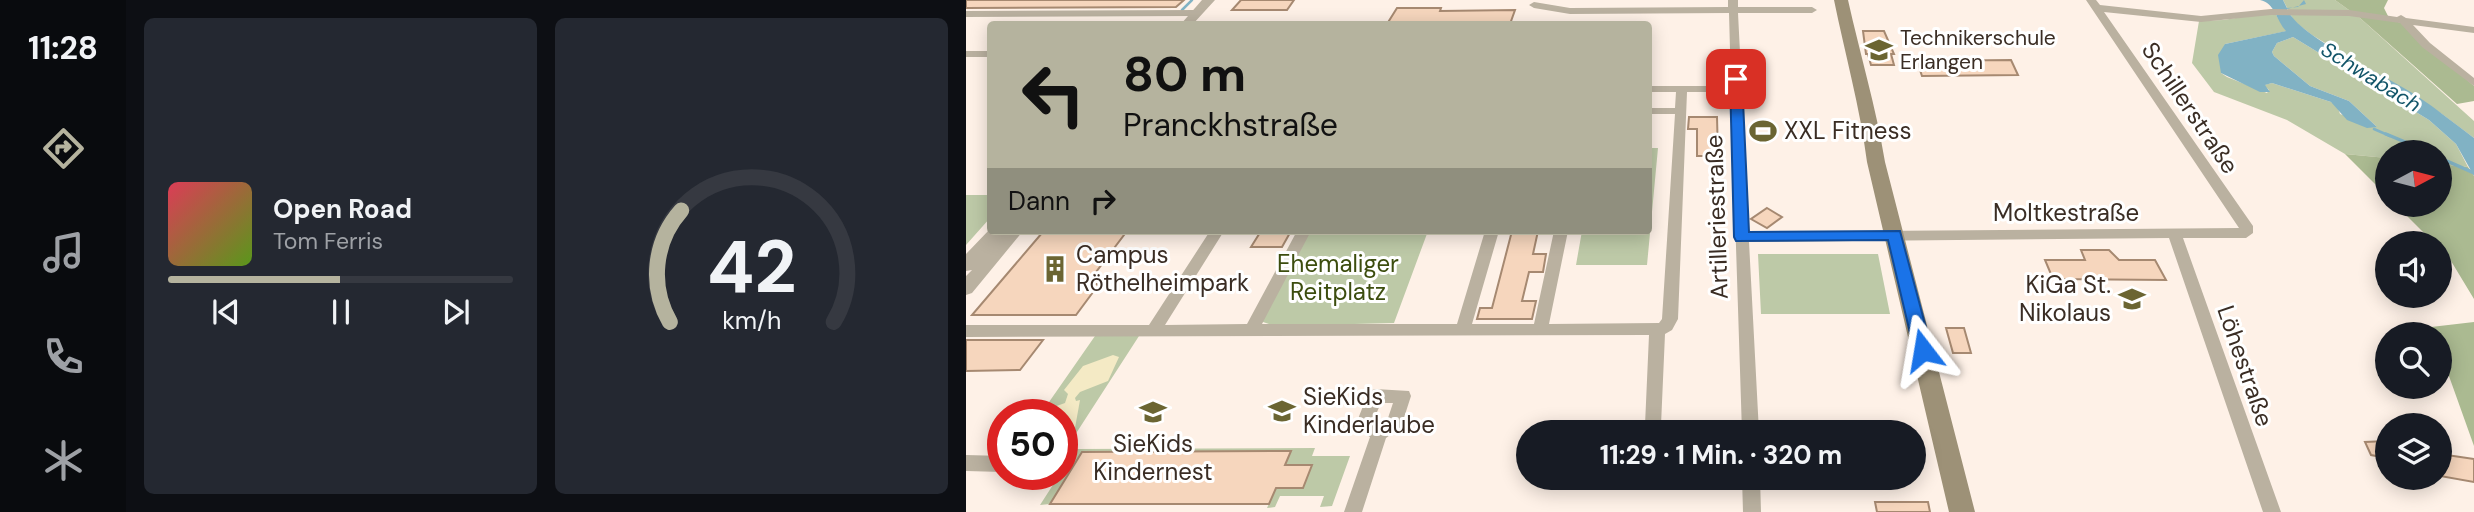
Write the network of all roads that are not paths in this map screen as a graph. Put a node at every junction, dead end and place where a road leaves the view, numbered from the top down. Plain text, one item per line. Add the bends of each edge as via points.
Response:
1 (1209, 0) edge
2 (1222, 0) edge
3 (1841, 0) edge
4 (2094, 4) edge
5 (1534, 5) dead end
6 (1733, 5) edge
7 (1812, 9) dead end
8 (966, 14) edge
9 (2401, 18) junction
10 (1199, 19) edge
11 (2474, 30) edge
12 (966, 54) edge
13 (987, 54) edge
14 (2474, 83) edge
15 (1652, 89) edge
16 (1682, 89) junction
17 (1736, 89) junction
18 (1652, 111) edge
19 (1681, 111) junction
20 (995, 235) edge
21 (1012, 235) edge
22 (1214, 235) edge
23 (1302, 235) edge
24 (1491, 235) edge
25 (1560, 235) edge
26 (1894, 235) junction
27 (2239, 235) joint
28 (2175, 236) junction
29 (1742, 237) junction
30 (966, 265) edge
31 (966, 288) edge
32 (1463, 330) junction
33 (1540, 330) junction
34 (1657, 330) junction
35 (966, 331) edge
36 (1153, 331) junction
37 (1251, 331) junction
38 (1653, 420) edge
39 (1750, 420) edge
40 (1379, 434) dead end
41 (966, 463) edge
42 (987, 464) edge
43 (1751, 490) edge
44 (1353, 512) edge
45 (1752, 512) edge
46 (1962, 512) edge
47 (2272, 512) edge

1 - 10 street
2 - 10 street
3 - 26 main road
4 - 9 street via 2201,19 2271,12
4 - 27 street, Schillerstraße via 2246,226 2246,233
5 - 6 street via 1570,11
6 - 7 street
6 - 17 street, Artilleriestraße
8 - 10 street
9 - 11 street
9 - 14 street via 2426,45
12 - 13 street
15 - 16 street
16 - 17 street
16 - 19 street
17 - 29 street, Artilleriestraße
18 - 19 street
19 - 34 street via 1670,319
20 - 30 street
21 - 31 street
22 - 36 street
23 - 37 street
24 - 32 street
25 - 33 street
26 - 28 street, Moltkestraße
26 - 29 street, Moltkestraße
26 - 46 main road
27 - 28 street, Moltkestraße
28 - 47 street, Löhestraße
29 - 39 street, Artilleriestraße
32 - 33 street
32 - 37 street
33 - 34 street
34 - 38 street
35 - 36 street
36 - 37 street
40 - 44 street
41 - 42 street
43 - 45 street

